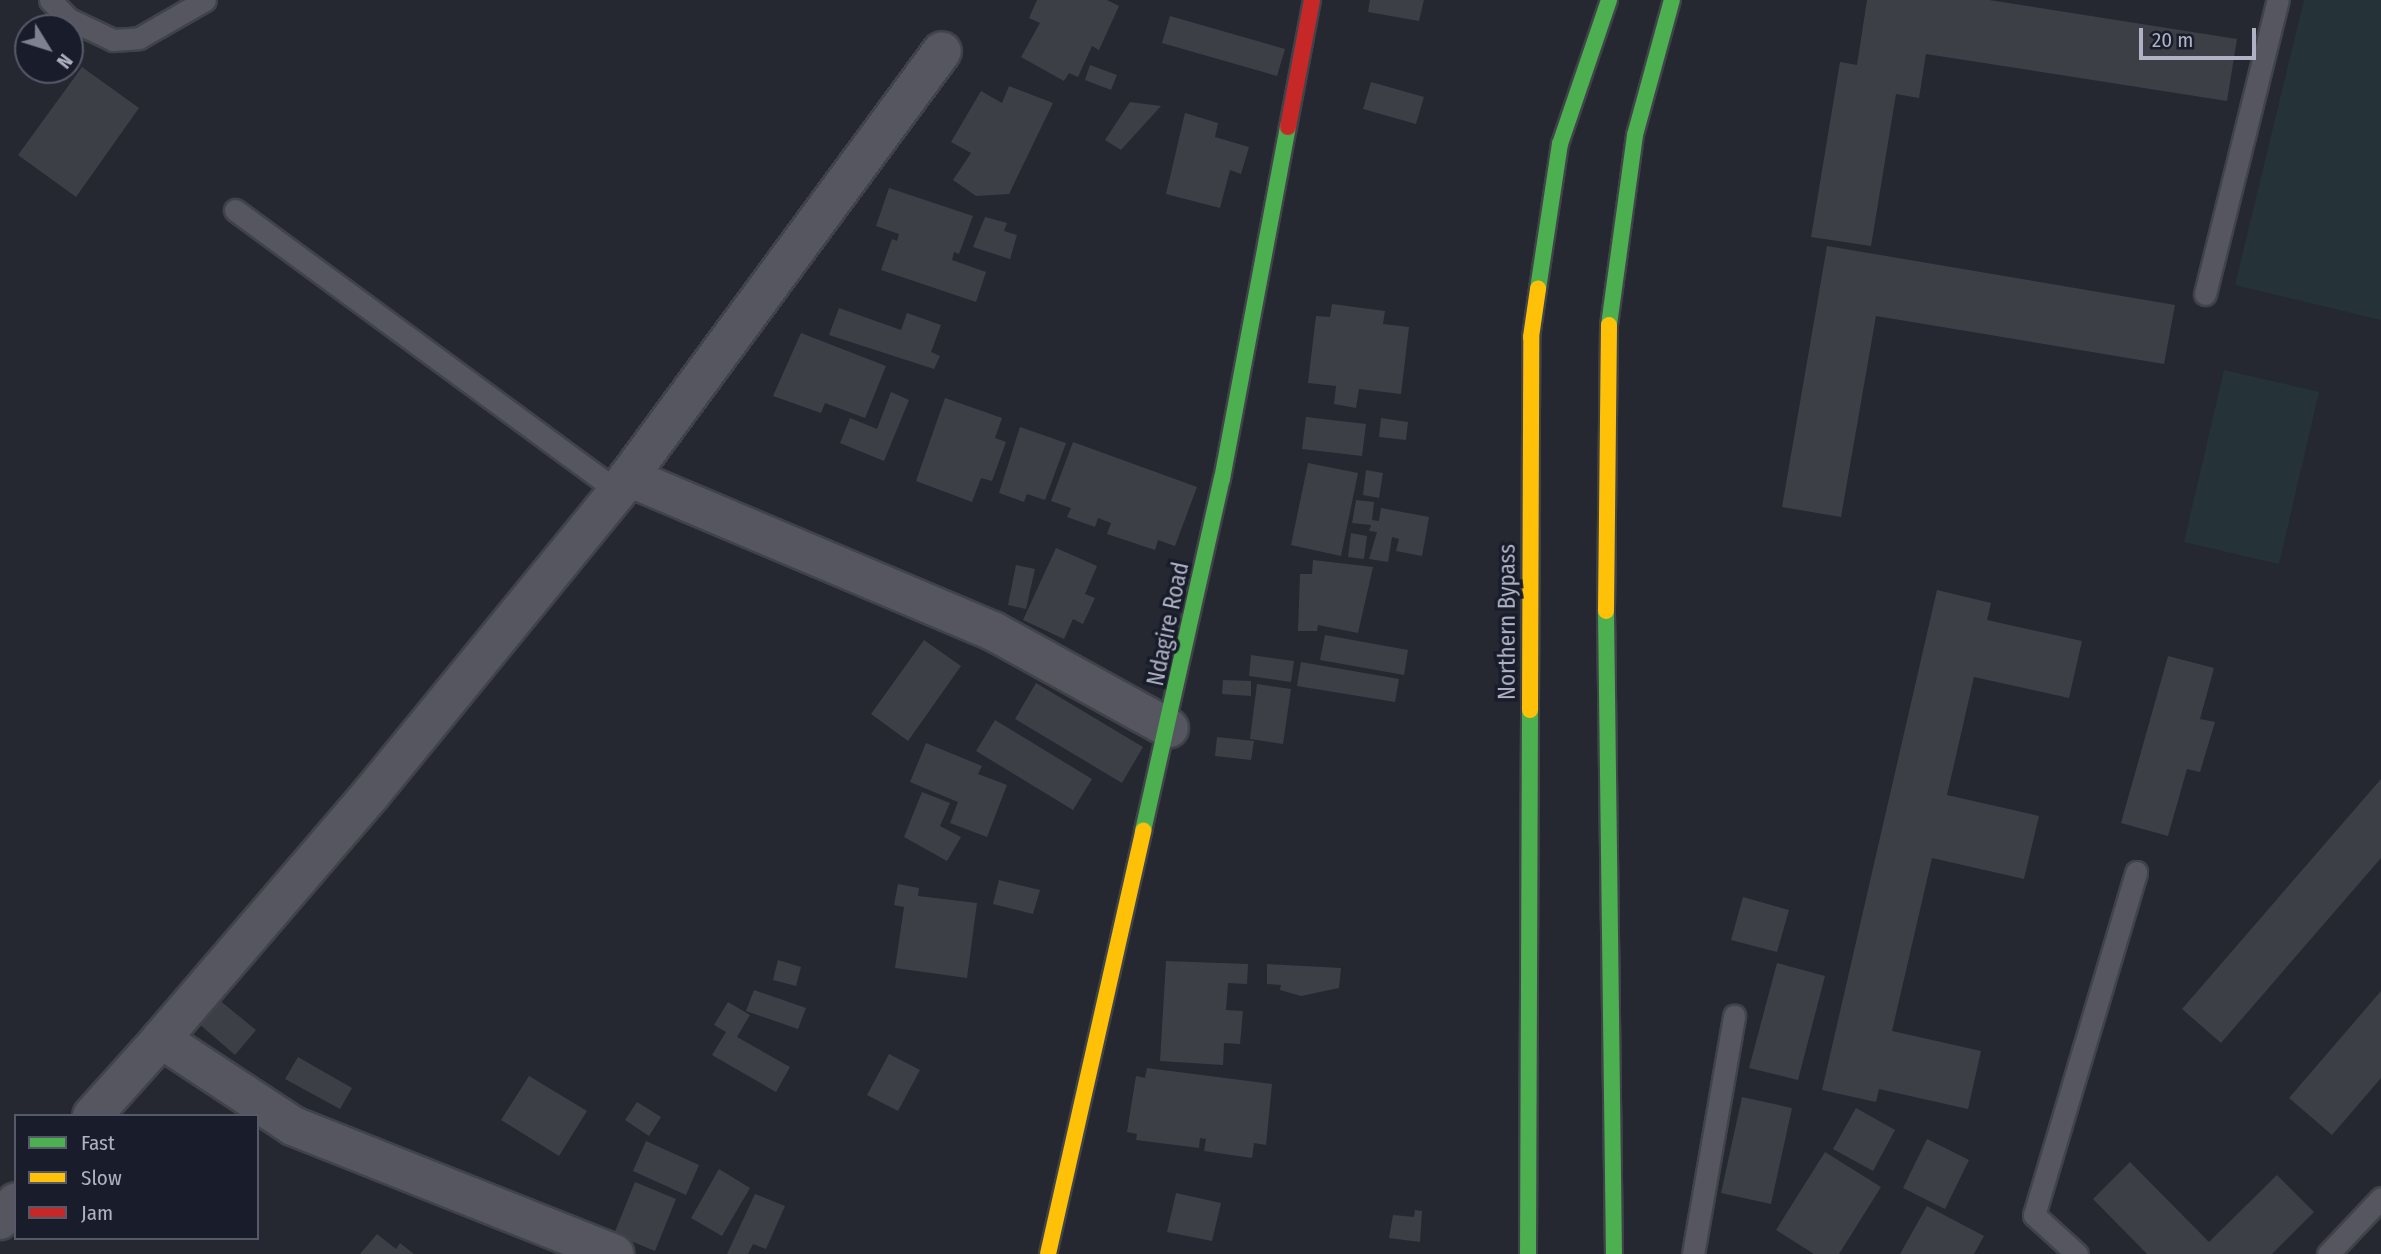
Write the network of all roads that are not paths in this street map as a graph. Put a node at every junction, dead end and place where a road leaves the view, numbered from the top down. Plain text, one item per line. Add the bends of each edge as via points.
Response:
1 (50, 0) edge
2 (205, 0) edge
3 (1312, 0) edge
4 (1609, 0) edge
5 (1672, 0) edge
6 (2278, 0) edge
7 (942, 51) dead end
8 (235, 210) dead end
9 (2205, 294) dead end
10 (623, 484) junction
11 (1169, 728) junction
12 (2136, 872) dead end
13 (1734, 1016) dead end
14 (161, 1039) junction
15 (94, 1114) edge
16 (2381, 1198) edge
17 (14, 1204) edge
18 (0, 1220) edge
19 (614, 1254) edge
20 (1048, 1254) edge
21 (1528, 1254) edge
22 (1614, 1254) edge
23 (1693, 1254) edge
24 (2077, 1254) edge
25 (2328, 1254) edge

1 - 2 lane via 69,19 113,40 139,38
3 - 11 main road, Ndagire Road
4 - 21 main road, Northern Bypass via 1560,144 1531,337
5 - 22 main road via 1635,135 1610,300 1604,429
6 - 9 lane
7 - 10 street
8 - 10 lane
10 - 11 street via 993,631
10 - 14 street via 371,794
11 - 20 main road, Ndagire Road
12 - 24 lane via 2034,1215
13 - 23 lane
14 - 15 street
14 - 19 street via 293,1126
16 - 25 lane
17 - 18 street

